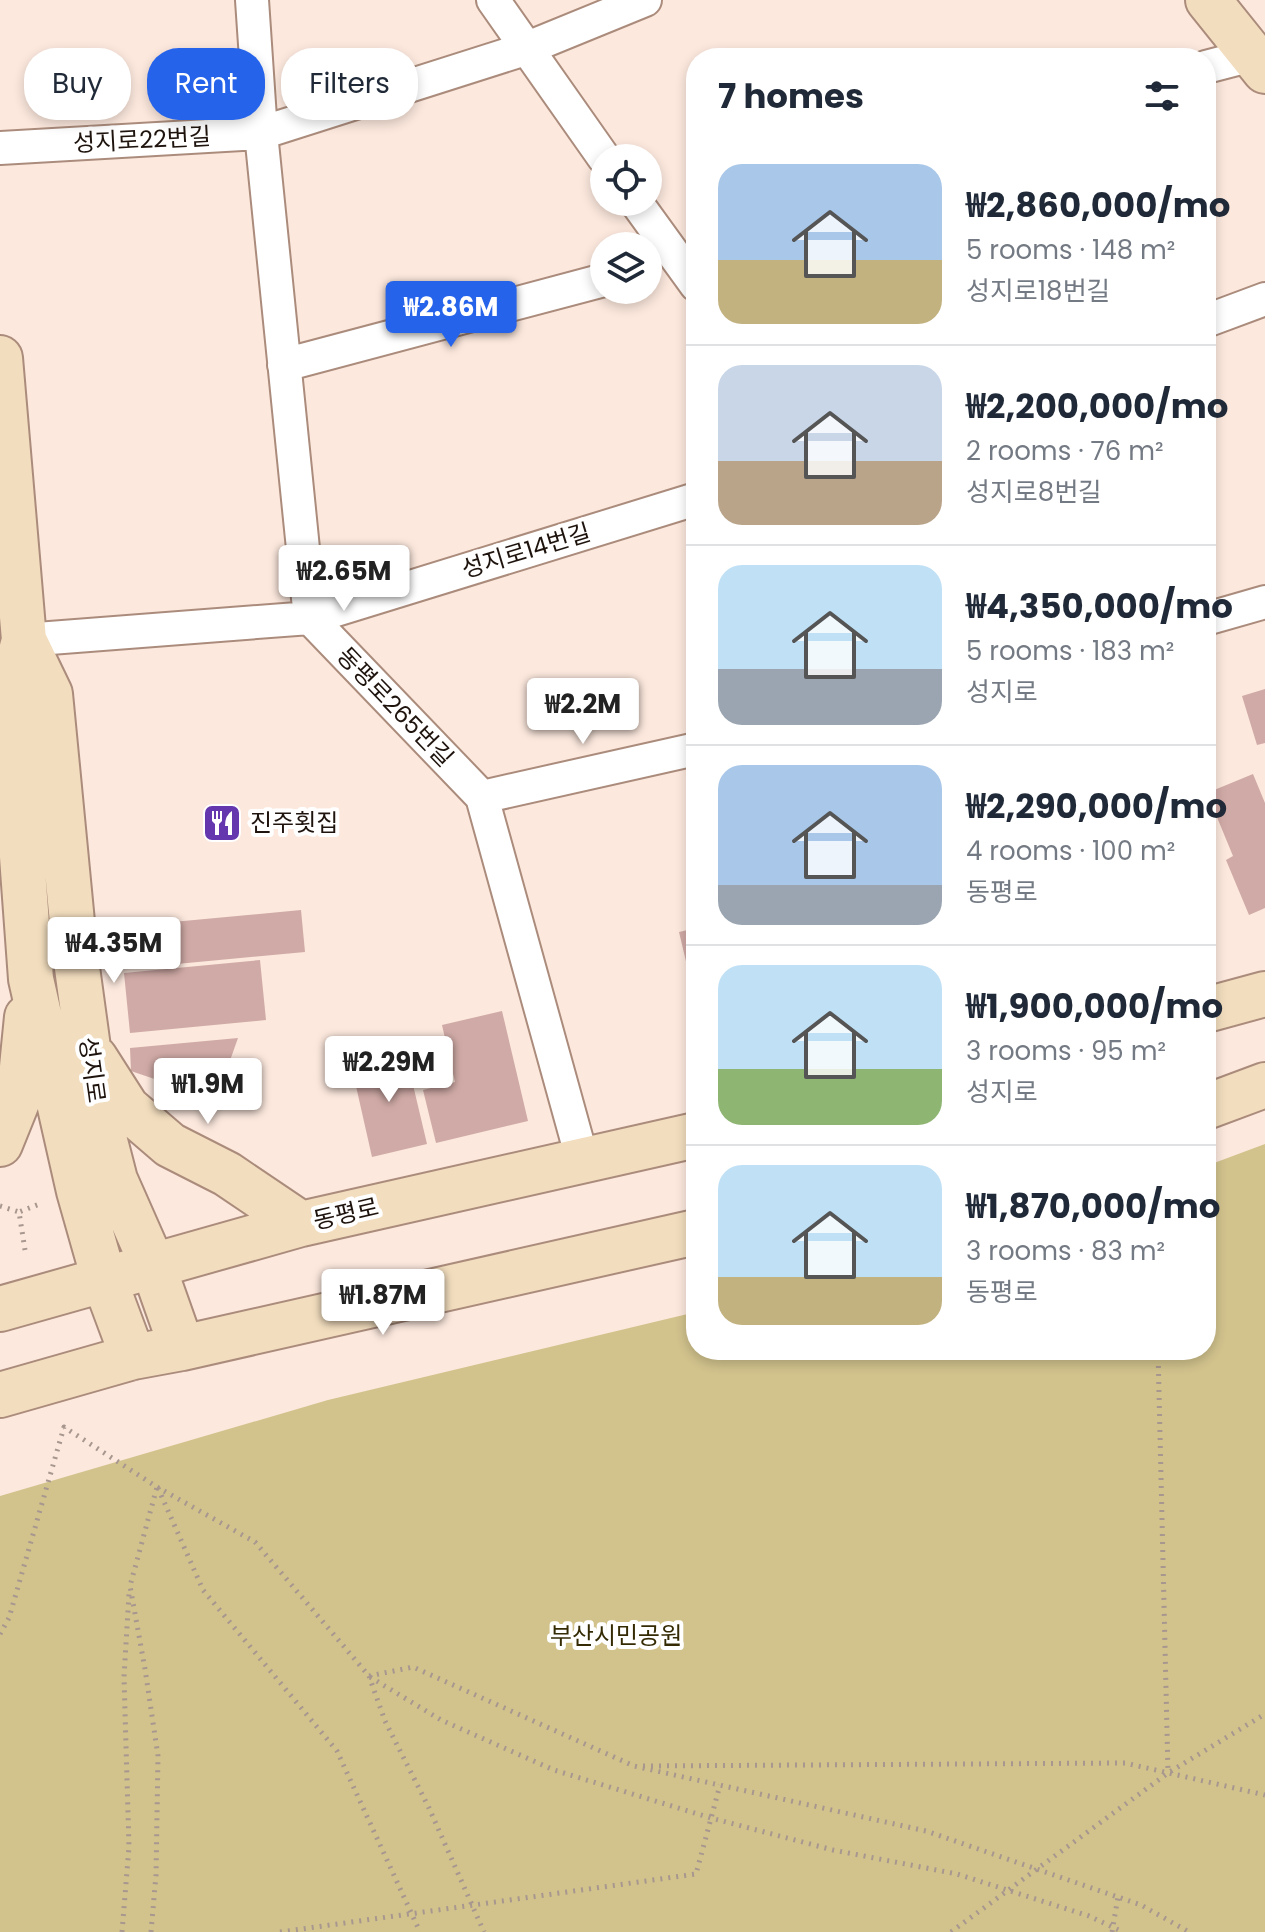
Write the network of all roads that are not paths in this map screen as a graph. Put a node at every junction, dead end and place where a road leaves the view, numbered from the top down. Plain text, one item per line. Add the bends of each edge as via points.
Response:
1 (252, 0) edge
2 (493, 0) edge
3 (645, 0) edge
4 (1208, 0) edge
5 (525, 49) junction
6 (1258, 63) edge
7 (1216, 66) edge
8 (261, 133) junction
9 (594, 144) edge
10 (0, 148) edge
11 (645, 216) edge
12 (680, 267) edge
13 (590, 284) edge
14 (1265, 299) edge
15 (1216, 317) edge
16 (0, 358) edge
17 (284, 365) junction
18 (686, 502) edge
19 (1265, 602) edge
20 (1216, 616) edge
21 (310, 618) junction
22 (24, 640) junction
23 (686, 751) edge
24 (482, 797) junction
25 (31, 979) junction
26 (1265, 994) edge
27 (1216, 1007) edge
28 (90, 1050) junction
29 (1265, 1085) edge
30 (1216, 1103) edge
31 (686, 1137) edge
32 (0, 1144) edge
33 (583, 1162) junction
34 (301, 1224) junction
35 (686, 1234) edge
36 (153, 1266) junction
37 (104, 1279) junction
38 (0, 1309) edge
39 (182, 1348) junction
40 (133, 1357) junction
41 (0, 1395) edge

1 - 8 street
2 - 5 street
3 - 5 street, 성지로22번길
4 - 6 main road
5 - 8 street, 성지로22번길
5 - 9 street
6 - 7 street
8 - 10 street, 성지로22번길
8 - 17 street
11 - 12 street
13 - 17 street
14 - 15 street
16 - 22 main road, 성지로
17 - 21 street
18 - 21 street, 성지로14번길
19 - 20 street
21 - 22 street, 성지로14번길
21 - 24 street, 동평로265번길
22 - 25 main road, 성지로 via 10,693
22 - 28 main road, 성지로 via 50,694 75,953
23 - 24 street
24 - 33 street, 동평로265번길
25 - 32 main road, 성지로 via 19,1097
25 - 37 main road, 성지로
26 - 27 main road
28 - 34 main road via 127,1108 170,1145 227,1174
28 - 36 main road, 성지로 via 96,1106 115,1180
29 - 30 main road
31 - 33 main road, 동평로
33 - 34 main road, 동평로
34 - 36 main road, 동평로
35 - 39 main road
36 - 37 main road, 동평로
36 - 39 main road, 성지로
37 - 38 main road, 동평로
37 - 40 main road, 성지로
39 - 40 main road
40 - 41 main road

